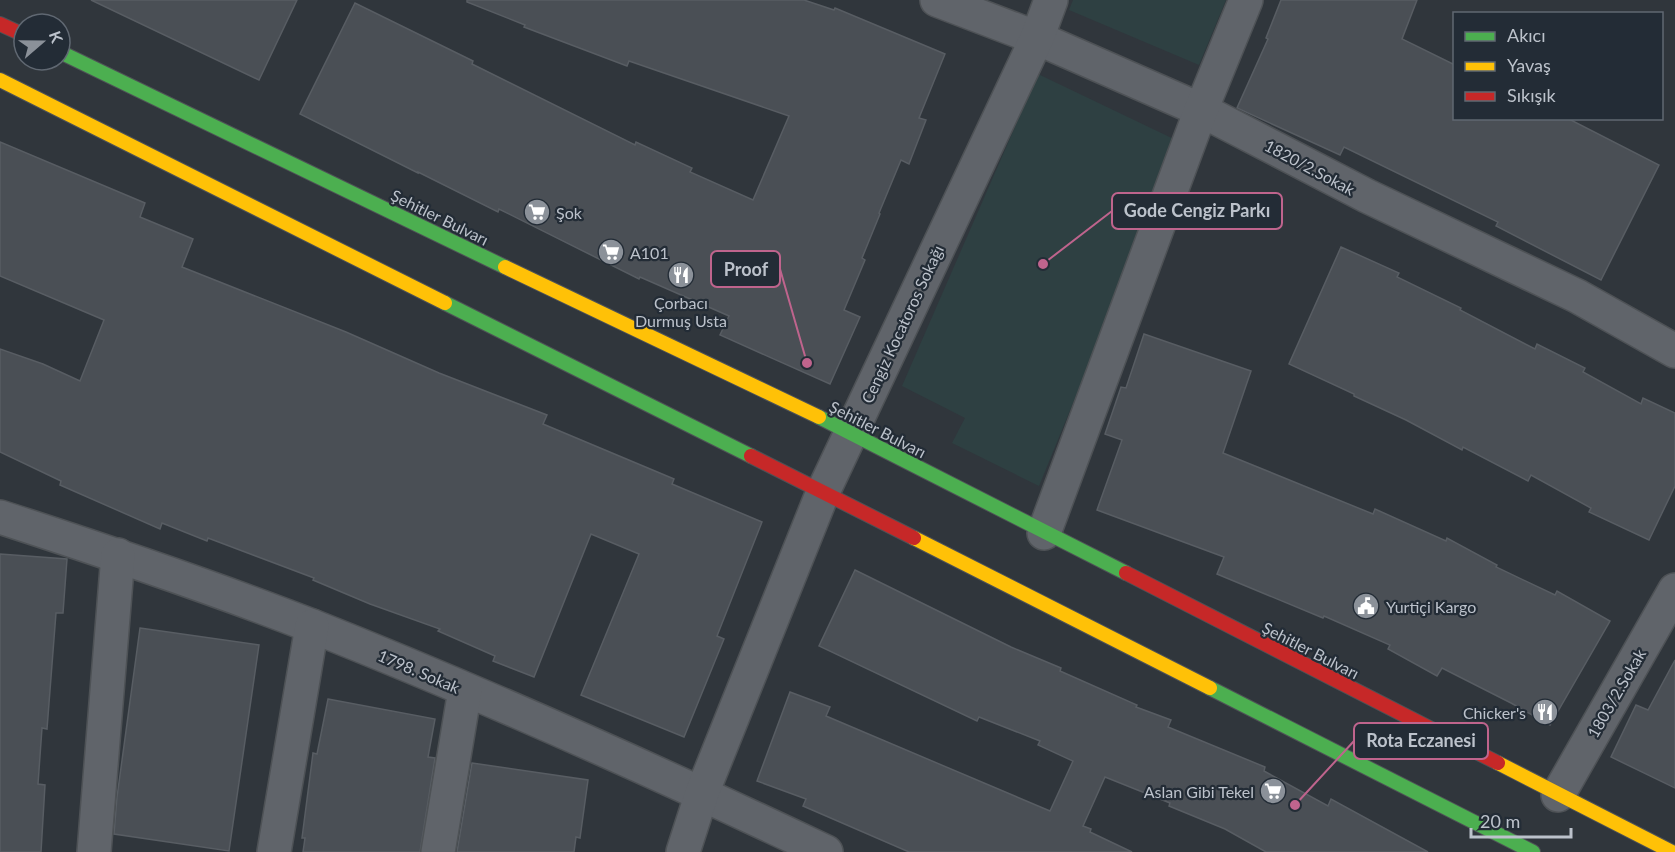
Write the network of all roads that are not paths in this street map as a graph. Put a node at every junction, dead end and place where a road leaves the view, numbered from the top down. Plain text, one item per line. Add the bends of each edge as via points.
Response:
1 (937, 0) edge
2 (1051, 0) edge
3 (1246, 0) edge
4 (1037, 38) junction
5 (72, 58) edge
6 (0, 80) edge
7 (1201, 110) junction
8 (1675, 351) edge
9 (851, 433) junction
10 (823, 492) junction
11 (0, 517) edge
12 (1044, 533) junction
13 (118, 555) junction
14 (1675, 590) edge
15 (312, 626) junction
16 (465, 690) junction
17 (702, 793) junction
18 (1558, 795) junction
19 (94, 852) edge
20 (274, 852) edge
21 (438, 852) edge
22 (683, 852) edge
23 (786, 852) edge
24 (826, 852) edge
25 (1533, 852) edge
26 (1672, 852) edge

1 - 4 street, 1820/2.Sokak
2 - 4 street, Cengiz Kocatoros Sokağı
3 - 7 street
4 - 7 street, 1820/2.Sokak
4 - 9 street, Cengiz Kocatoros Sokağı
5 - 9 street, Şehitler Bulvarı
6 - 10 street
7 - 8 street, 1820/2.Sokak via 1367,196 1577,296
7 - 12 street
9 - 10 street, Cengiz Kocatoros Sokağı
9 - 12 street, Şehitler Bulvarı
10 - 17 street, Cengiz Kocatoros Sokağı
10 - 25 street
11 - 13 street, 1798. Sokak
12 - 18 street, Şehitler Bulvarı
13 - 15 street, 1798. Sokak
13 - 19 street
14 - 18 street, 1803/2.Sokak
15 - 16 street, 1798. Sokak
15 - 20 street
16 - 17 street, 1798. Sokak
16 - 21 street
17 - 22 street, Cengiz Kocatoros Sokağı
17 - 23 street via 738,830
17 - 24 street, 1798. Sokak
18 - 26 street, Şehitler Bulvarı

